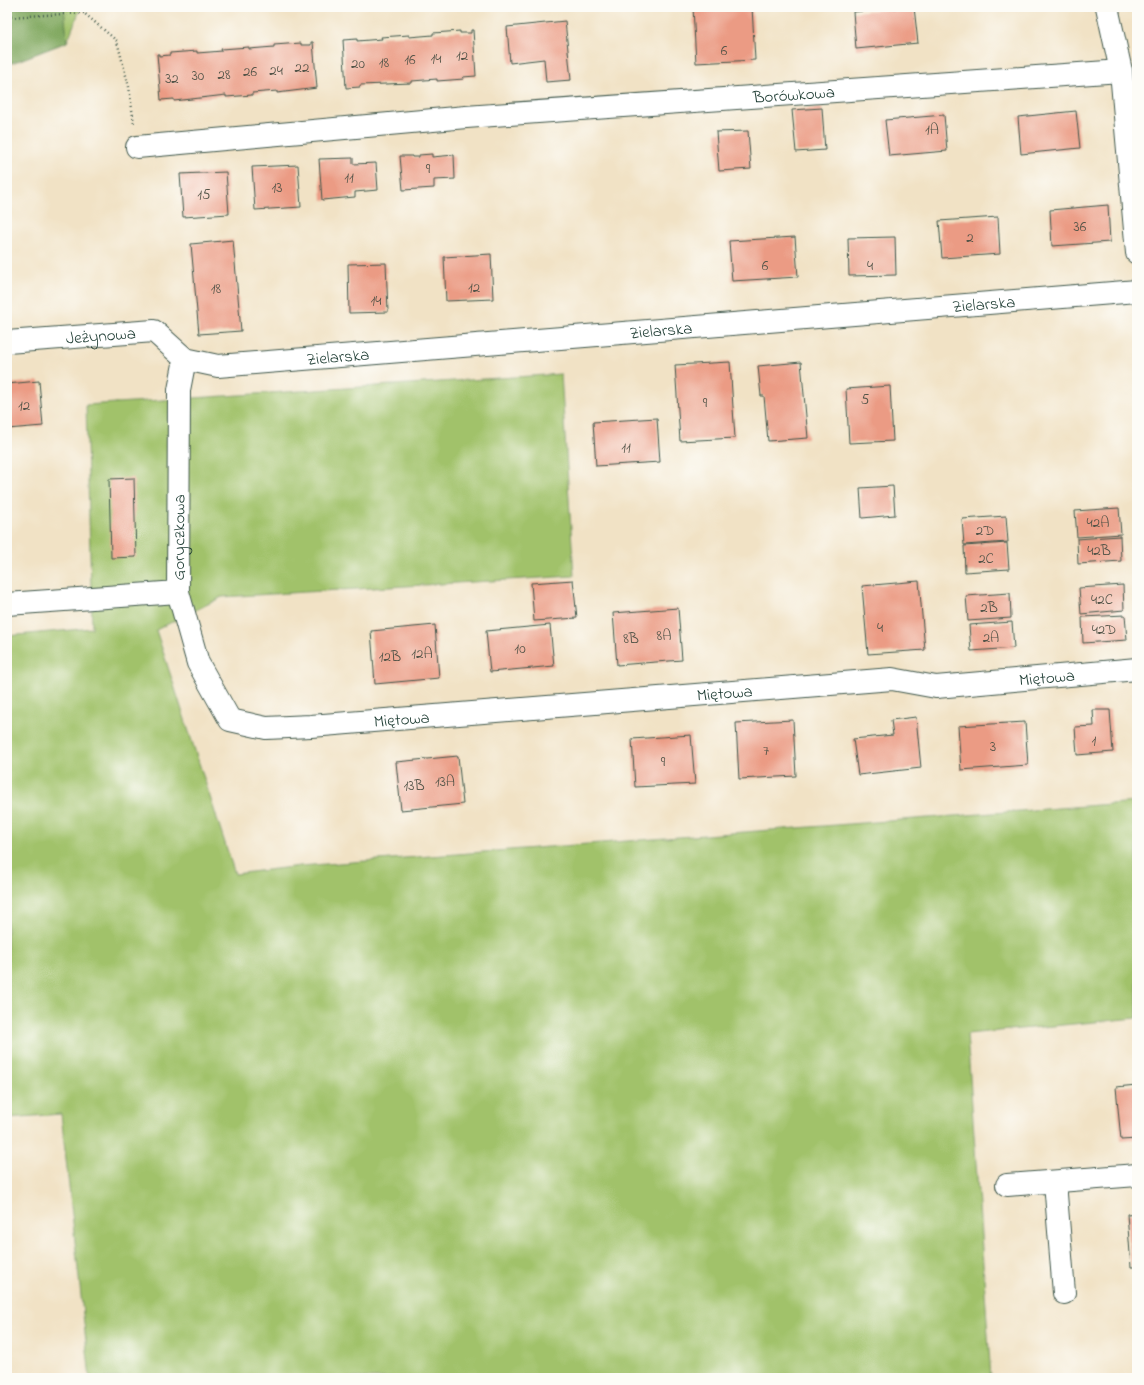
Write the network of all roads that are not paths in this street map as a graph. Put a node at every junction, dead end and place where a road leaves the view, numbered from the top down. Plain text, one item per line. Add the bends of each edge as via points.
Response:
1 (1107, 7) edge
2 (1121, 71) junction
3 (137, 147) road end
4 (1135, 216) edge
5 (1137, 253) edge
6 (1137, 291) edge
7 (7, 342) edge
8 (185, 359) junction
9 (178, 592) junction
10 (7, 604) edge
11 (1137, 669) edge
12 (1137, 1175) edge
13 (1055, 1182) junction
14 (1007, 1185) dead end
15 (1064, 1293) dead end

1 - 2 street
2 - 3 street, Borówkowa via 466,117
2 - 4 street
4 - 5 street
6 - 8 street, Zielarska via 218,366
7 - 8 street, Jeżynowa via 154,332
8 - 9 street, Goryczkowa via 179,390
9 - 10 street, Goryczkowa
9 - 11 street, Miętowa via 198,663 230,720 266,728 892,679 936,687
12 - 13 street
13 - 14 street
13 - 15 street

